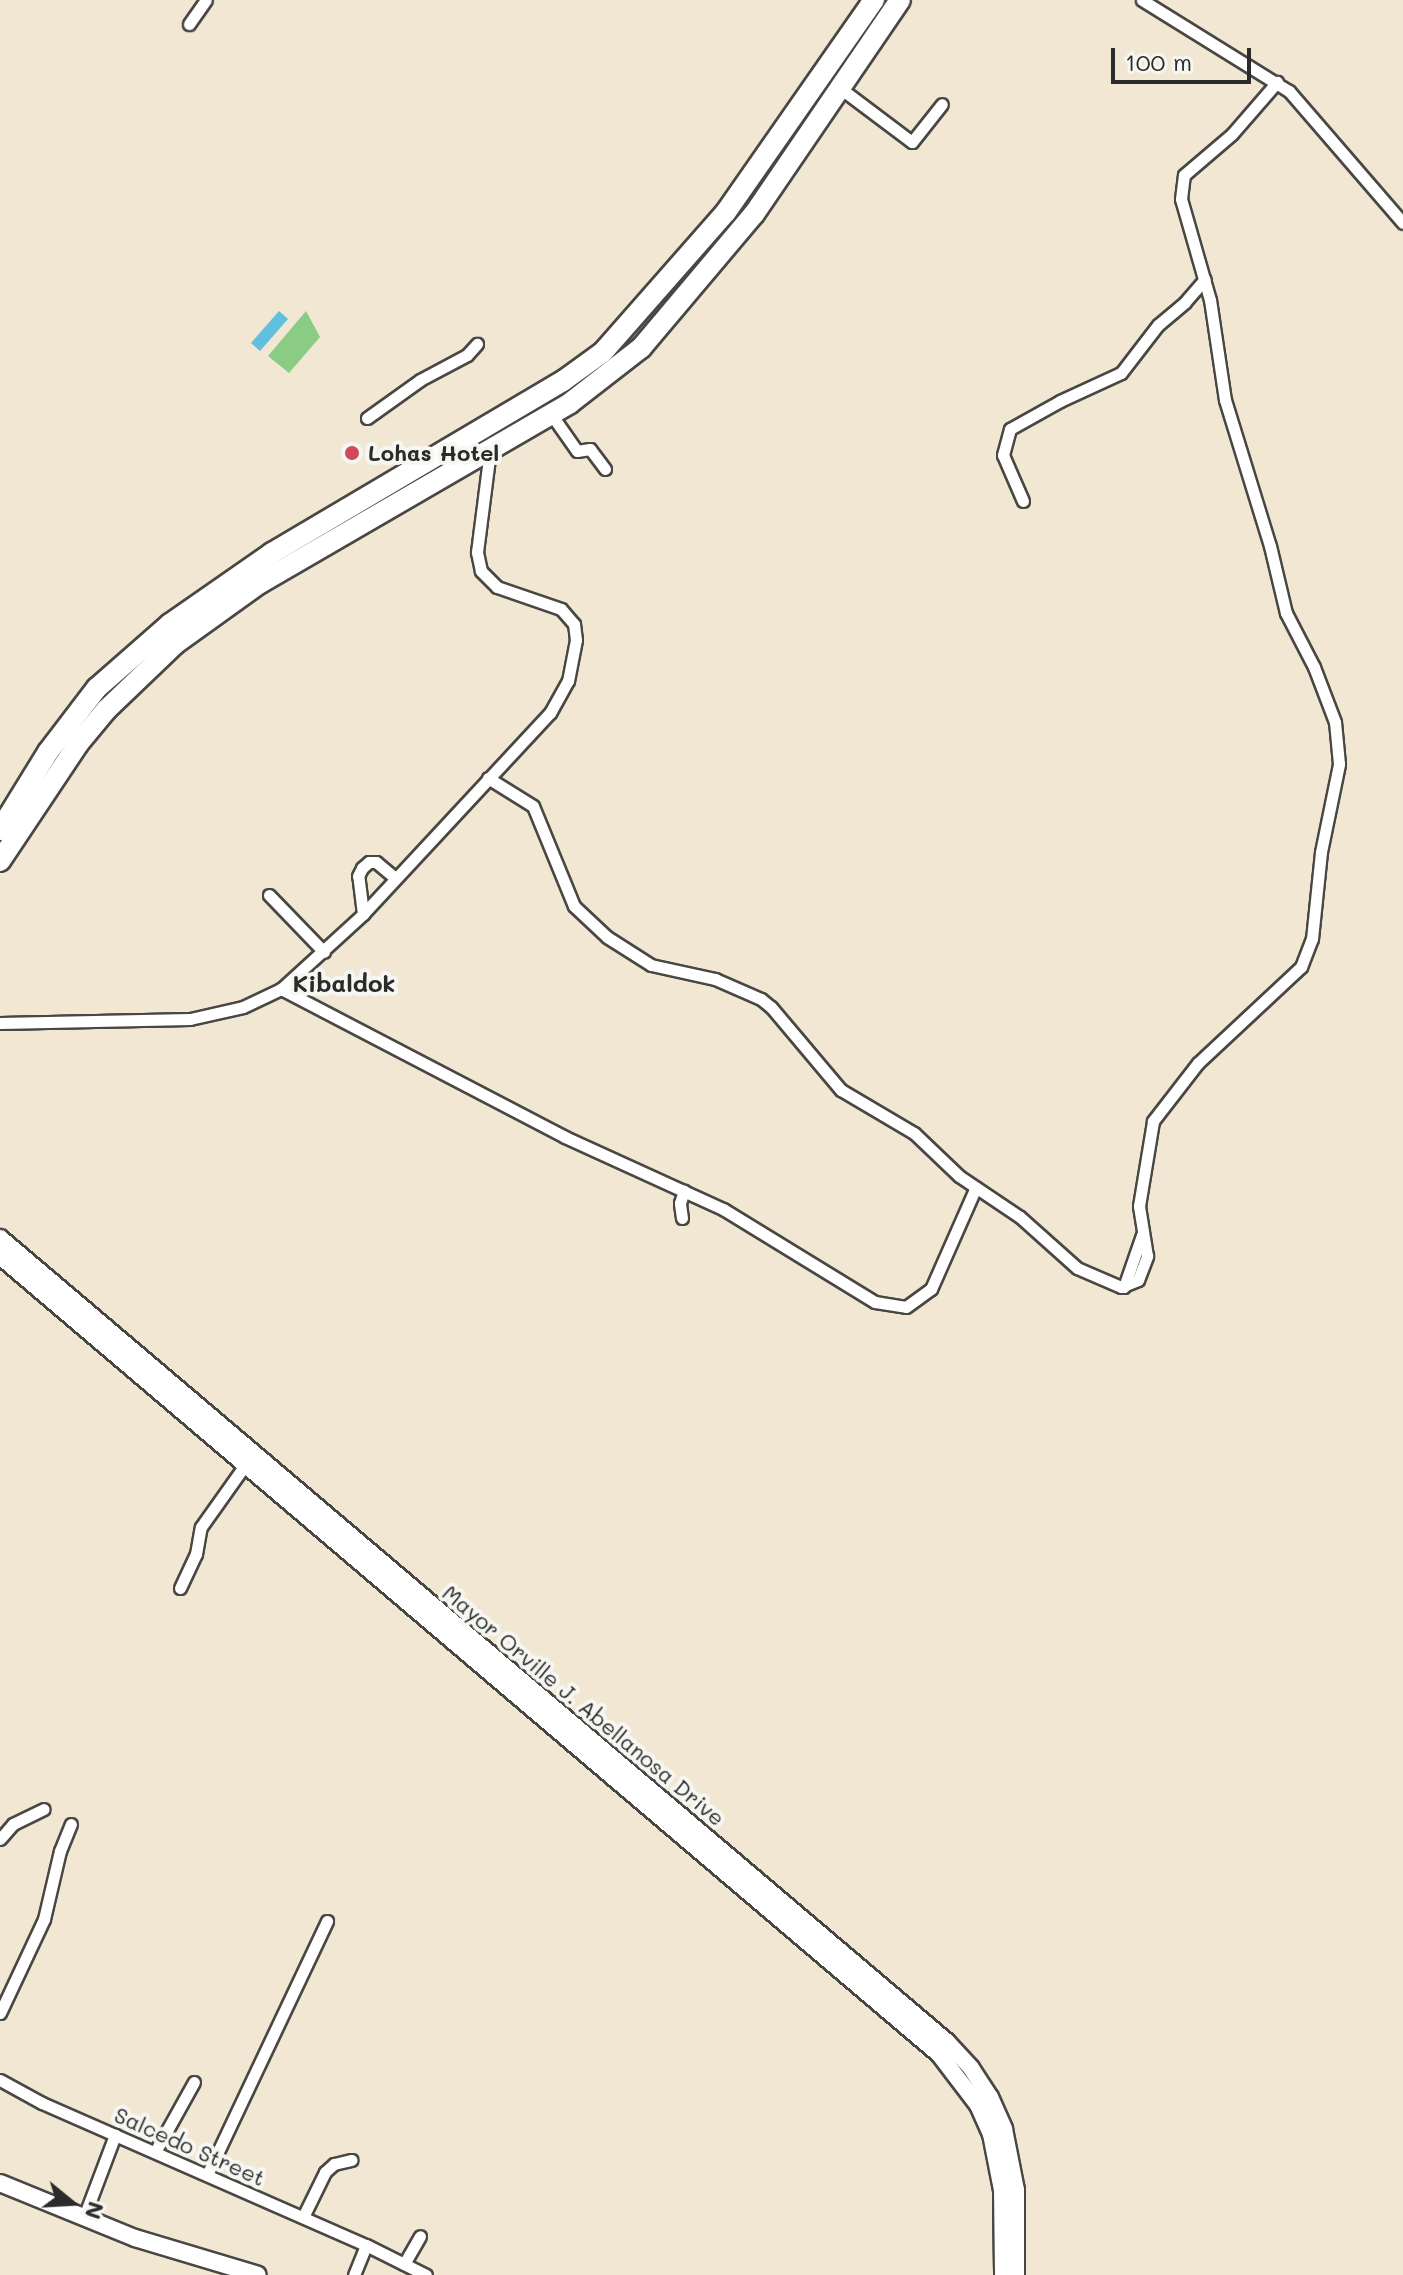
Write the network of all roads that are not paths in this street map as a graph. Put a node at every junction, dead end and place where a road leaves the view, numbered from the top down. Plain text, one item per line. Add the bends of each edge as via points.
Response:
1 (206, 0) edge
2 (874, 0) edge
3 (900, 0) edge
4 (1142, 0) edge
5 (189, 24) dead end
6 (823, 75) junction
7 (1277, 82) junction
8 (841, 88) junction
9 (942, 104) dead end
10 (1403, 223) edge
11 (1205, 279) junction
12 (477, 344) dead end
13 (603, 352) junction
14 (620, 366) junction
15 (551, 414) junction
16 (367, 418) dead end
17 (490, 450) junction
18 (605, 469) dead end
19 (1023, 501) dead end
20 (488, 778) junction
21 (22, 807) junction
22 (0, 830) edge
23 (0, 861) edge
24 (395, 878) junction
25 (269, 895) dead end
26 (363, 914) junction
27 (324, 952) junction
28 (281, 989) junction
29 (0, 1023) edge
30 (976, 1187) junction
31 (684, 1191) junction
32 (682, 1218) dead end
33 (0, 1238) edge
34 (0, 1256) edge
35 (245, 1465) junction
36 (180, 1588) dead end
37 (44, 1809) dead end
38 (71, 1824) dead end
39 (0, 1839) edge
40 (327, 1921) dead end
41 (0, 2013) edge
42 (0, 2080) edge
43 (194, 2082) dead end
44 (115, 2135) junction
45 (155, 2152) junction
46 (352, 2160) dead end
47 (1006, 2164) junction
48 (207, 2175) junction
49 (0, 2183) edge
50 (84, 2217) junction
51 (303, 2217) junction
52 (420, 2236) dead end
53 (366, 2245) junction
54 (404, 2264) junction
55 (224, 2270) edge
56 (258, 2275) edge
57 (354, 2275) edge
58 (426, 2275) edge
59 (1003, 2275) edge
60 (1016, 2275) edge

1 - 5 street
2 - 6 highway
3 - 8 highway
4 - 7 street
6 - 8 street
6 - 13 highway via 726,212
7 - 10 street via 1331,136
7 - 11 street via 1181,182 1182,208
8 - 9 street via 912,142
8 - 14 highway via 744,227
11 - 19 street via 1158,325 1121,373 1010,429 1003,455
11 - 30 street via 1225,400 1281,600 1335,722 1339,764 1307,954 1277,992 1198,1063 1155,1117 1139,1206 1147,1256 1138,1280 1124,1287 1087,1275
12 - 16 street
13 - 14 highway
13 - 21 highway via 563,381 272,553 170,624 97,688 69,722
14 - 15 highway
15 - 17 highway
15 - 18 street via 577,451 590,449
17 - 20 street via 477,552 481,571 497,587 561,609 574,624 576,640 561,699
17 - 21 highway via 260,583 175,644 106,710
20 - 24 street
20 - 30 street via 539,814 574,906 607,937 651,965 715,979 761,999 841,1090 906,1127
21 - 22 highway
21 - 23 highway
24 - 26 street
24 - 26 street via 376,862 362,868 358,879
25 - 27 street
26 - 27 street
27 - 28 street
28 - 29 street via 243,1007 190,1019
28 - 31 street via 565,1137
30 - 31 street via 931,1289 906,1307 865,1298 745,1222
31 - 32 street
33 - 47 main road, Mayor Orville J. Abellanosa Drive via 947,2042 990,2097 1004,2129
34 - 35 main road, Mayor Orville J. Abellanosa Drive
35 - 36 street via 201,1527 196,1554
35 - 47 main road, Mayor Orville J. Abellanosa Drive via 939,2054 978,2105
37 - 39 street via 13,1824
38 - 41 street via 44,1919
40 - 48 street
42 - 44 street, Salcedo Street
43 - 45 street
44 - 45 street, Salcedo Street
44 - 50 street
45 - 48 street, Salcedo Street
46 - 51 street via 325,2172
47 - 59 main road, Mayor Orville J. Abellanosa Drive
47 - 60 main road, Mayor Orville J. Abellanosa Drive
48 - 51 street, Salcedo Street
49 - 50 main road
50 - 55 main road
51 - 53 street, Salcedo Street
52 - 54 street
53 - 54 street, Salcedo Street
53 - 57 street
54 - 58 street, Salcedo Street
55 - 56 main road

